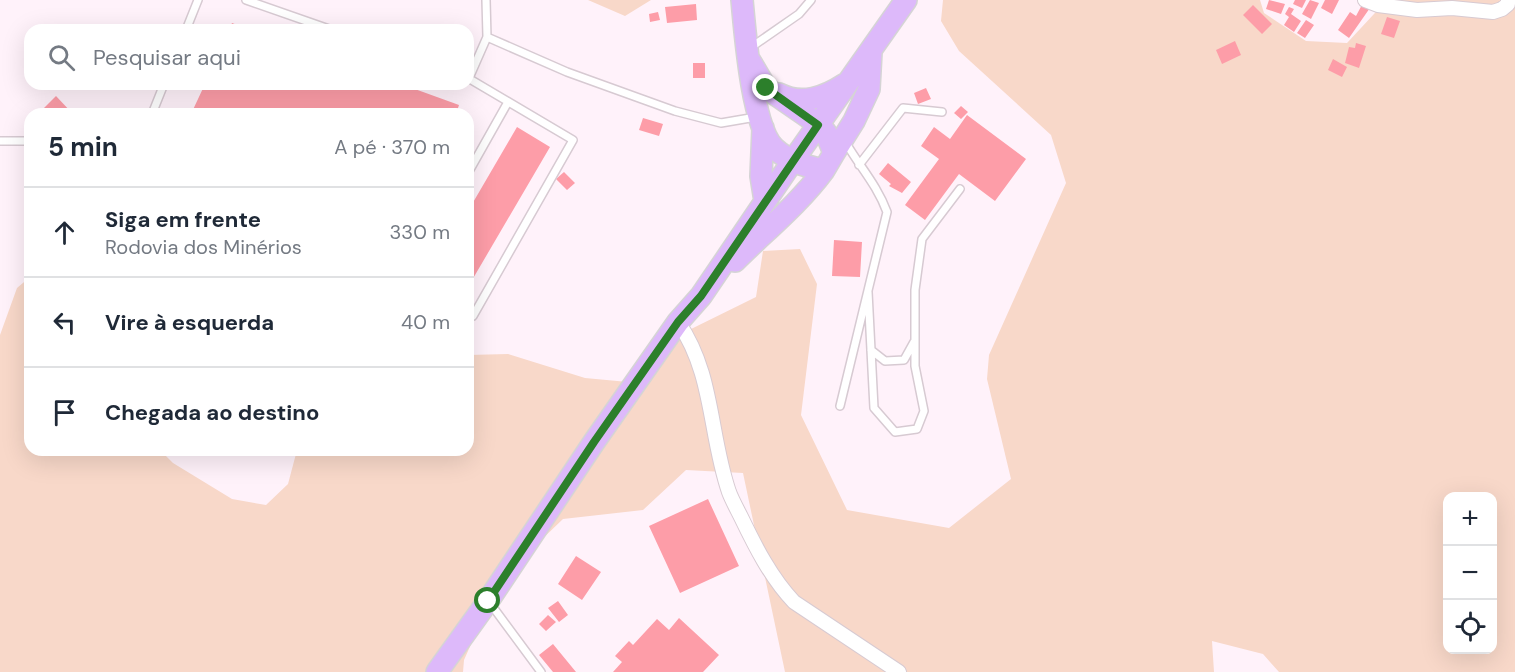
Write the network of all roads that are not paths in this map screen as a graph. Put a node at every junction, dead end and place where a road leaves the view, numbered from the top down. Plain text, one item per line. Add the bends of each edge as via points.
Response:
1 (198, 0) edge
2 (246, 0) edge
3 (486, 0) edge
4 (742, 0) edge
5 (811, 0) edge
6 (906, 0) edge
7 (1365, 0) edge
8 (1508, 0) edge
9 (188, 24) edge
10 (315, 24) edge
11 (487, 37) junction
12 (871, 51) junction
13 (749, 55) junction
14 (474, 65) edge
15 (851, 81) junction
16 (474, 82) edge
17 (766, 88) junction
18 (162, 90) edge
19 (508, 102) junction
20 (154, 108) edge
21 (942, 112) dead end
22 (761, 122) junction
23 (818, 125) junction
24 (0, 141) edge
25 (24, 141) edge
26 (834, 154) junction
27 (474, 162) edge
28 (792, 162) junction
29 (859, 165) junction
30 (960, 189) dead end
31 (765, 201) junction
32 (868, 292) junction
33 (701, 296) junction
34 (474, 314) edge
35 (678, 322) junction
36 (915, 340) junction
37 (871, 350) junction
38 (840, 406) dead end
39 (488, 601) junction
40 (437, 672) edge
41 (542, 672) edge
42 (899, 672) edge

1 - 9 lane
2 - 10 lane
3 - 11 lane
4 - 13 main road
5 - 13 lane via 800,14
6 - 12 main road
7 - 8 street via 1418,10 1493,12 1502,9
11 - 14 lane
11 - 22 lane via 567,72 675,111 721,123
12 - 15 main road
12 - 26 main road via 869,89
13 - 17 main road
13 - 22 main road
15 - 17 main road via 829,94 802,100
15 - 23 main road
16 - 19 lane
17 - 23 main road
18 - 20 lane
19 - 27 lane
19 - 34 lane via 573,140
21 - 29 lane via 903,108
22 - 28 main road via 772,147
22 - 31 main road
23 - 26 main road via 826,133
23 - 28 main road
24 - 25 lane
26 - 28 main road
26 - 29 lane
26 - 33 main road via 811,187
28 - 31 main road
29 - 32 lane via 879,190 887,212
30 - 36 lane via 922,239 915,290
31 - 33 main road
32 - 37 lane
32 - 38 lane
33 - 35 main road
35 - 39 main road
35 - 42 street via 696,351 729,492 780,587 794,602
36 - 37 lane via 904,360 885,361
36 - 37 lane via 915,366 924,411 916,429 895,432 874,408
39 - 40 main road
39 - 41 lane

